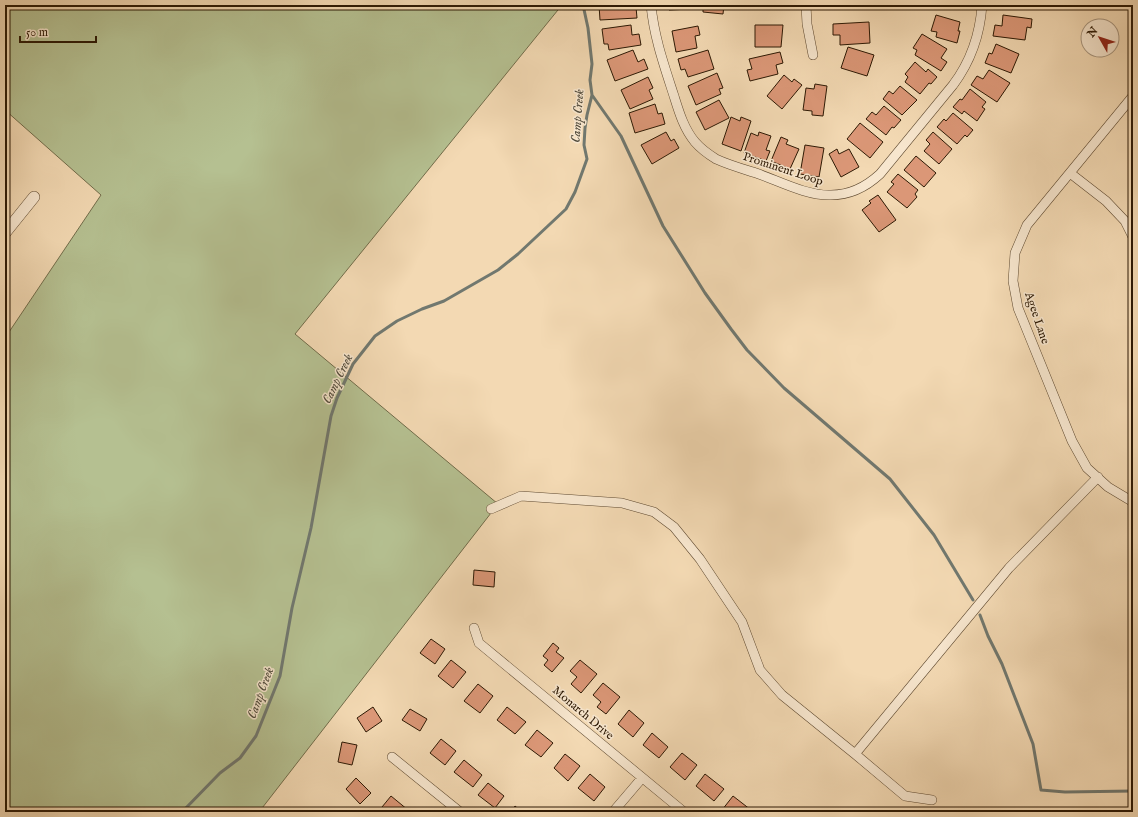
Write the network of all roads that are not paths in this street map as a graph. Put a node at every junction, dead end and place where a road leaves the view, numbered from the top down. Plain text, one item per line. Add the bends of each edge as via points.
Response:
1 (651, 5) edge
2 (806, 5) edge
3 (982, 5) edge
4 (813, 55) dead end
5 (1133, 96) edge
6 (1070, 173) junction
7 (34, 197) dead end
8 (5, 233) edge
9 (1133, 237) edge
10 (1098, 477) junction
11 (1133, 502) edge
12 (491, 509) dead end
13 (474, 628) dead end
14 (855, 754) junction
15 (392, 757) dead end
16 (642, 778) junction
17 (932, 800) dead end
18 (460, 812) edge
19 (613, 812) edge
20 (684, 812) edge

1 - 3 street, Prominent Loop via 660,53 682,120 695,143 723,162 810,193 833,195 866,186 880,174 953,85 972,52 980,29
2 - 4 street
5 - 6 street, Agee Lane
6 - 9 street via 1106,201 1125,221
6 - 10 street, Agee Lane via 1027,225 1015,253 1012,281 1018,308 1072,441 1087,468
7 - 8 street
10 - 11 street, Agee Lane via 1108,487
10 - 14 street via 1009,568
12 - 14 street via 521,496 622,503 654,512 674,528 700,559 742,622 760,670 782,695
13 - 16 street, Monarch Drive via 479,643
14 - 17 street via 904,796
15 - 18 street
16 - 19 street
16 - 20 street, Monarch Drive

